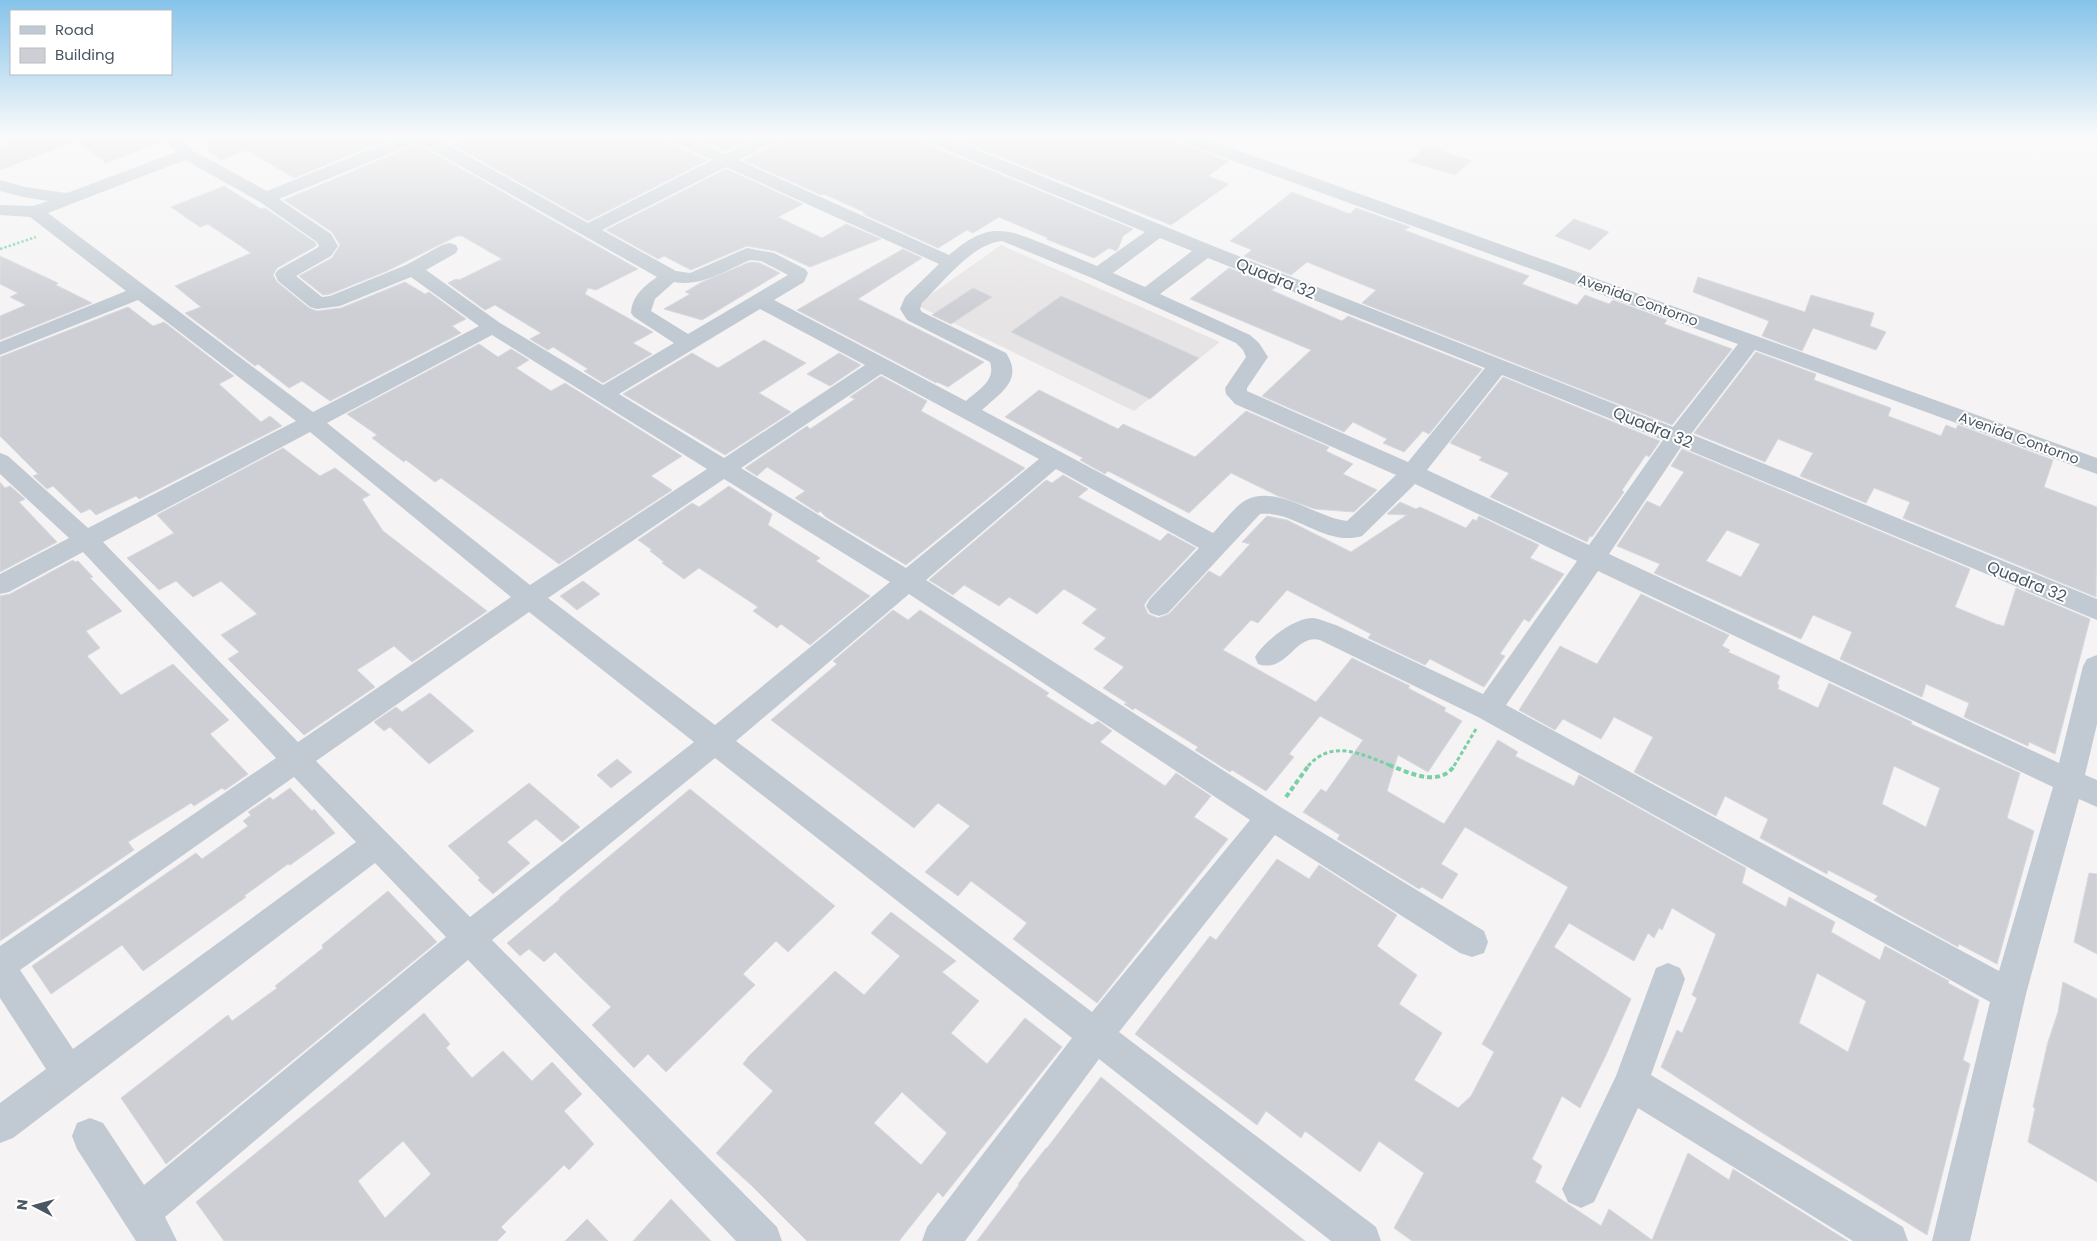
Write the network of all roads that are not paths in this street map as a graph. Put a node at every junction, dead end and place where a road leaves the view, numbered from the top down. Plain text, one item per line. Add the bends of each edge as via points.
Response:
1 (29, 193) edge
2 (81, 193) edge
3 (258, 193) edge
4 (278, 193) edge
5 (524, 193) edge
6 (660, 193) edge
7 (797, 193) edge
8 (1066, 193) edge
9 (1340, 193) edge
10 (266, 198) junction
11 (69, 199) junction
12 (0, 210) edge
13 (35, 212) junction
14 (590, 229) junction
15 (1158, 231) junction
16 (449, 249) dead end
17 (1206, 250) junction
18 (951, 263) junction
19 (412, 269) junction
20 (1099, 274) junction
21 (670, 276) junction
22 (140, 292) junction
23 (1146, 295) junction
24 (758, 300) junction
25 (493, 327) junction
26 (1750, 340) junction
27 (688, 343) junction
28 (0, 349) edge
29 (881, 364) junction
30 (1498, 366) junction
31 (602, 394) junction
32 (968, 411) junction
33 (310, 421) junction
34 (1677, 437) junction
35 (1055, 458) junction
36 (0, 461) edge
37 (2097, 466) edge
38 (722, 469) junction
39 (1412, 473) junction
40 (87, 541) junction
41 (1214, 546) junction
42 (1592, 558) junction
43 (908, 581) junction
44 (0, 585) edge
45 (529, 598) junction
46 (1158, 606) dead end
47 (2097, 610) edge
48 (1268, 657) dead end
49 (2097, 666) edge
50 (1488, 709) junction
51 (716, 741) junction
52 (298, 759) junction
53 (2083, 787) edge
54 (1271, 817) junction
55 (377, 844) junction
56 (469, 938) junction
57 (1472, 942) dead end
58 (0, 967) edge
59 (1668, 979) dead end
60 (2009, 994) junction
61 (1095, 1035) junction
62 (69, 1074) junction
63 (1631, 1083) junction
64 (0, 1125) edge
65 (90, 1136) dead end
66 (1581, 1189) dead end
67 (149, 1228) edge
68 (1356, 1239) edge
69 (763, 1241) edge
70 (941, 1241) edge
71 (1889, 1241) edge
72 (1950, 1241) edge

1 - 11 street
2 - 11 street
3 - 10 street
4 - 10 street
5 - 14 street
6 - 14 street
7 - 18 street
8 - 15 street, Quadra 32
9 - 26 street, Avenida Contorno
10 - 19 street via 324,238 329,246 285,274 317,303 333,302
11 - 13 street
12 - 13 street
13 - 22 street
14 - 21 street
15 - 17 street, Quadra 32
15 - 20 street
16 - 19 street
17 - 23 street
17 - 30 street, Quadra 32
18 - 20 street via 986,237 1000,234
18 - 32 lane via 912,301 910,309 914,316 998,358 1003,370 1001,380
19 - 25 street
20 - 23 street
21 - 24 street via 694,278 747,254 767,256 798,273 797,278
21 - 27 street via 643,299 641,313
22 - 28 street
22 - 33 street
23 - 39 street via 1243,339 1252,347 1257,357 1236,388 1243,399
24 - 27 street
24 - 29 street
25 - 31 street
25 - 33 street
26 - 34 street
26 - 37 street, Avenida Contorno
27 - 31 street
29 - 32 street
29 - 38 street
30 - 34 street, Quadra 32
30 - 39 street
31 - 38 street
32 - 35 street
33 - 40 street
33 - 45 street
34 - 42 street
34 - 47 street, Quadra 32
35 - 41 street
35 - 43 street
36 - 40 street
38 - 43 street
38 - 45 street
39 - 41 street via 1353,530 1329,527 1274,504 1263,504 1253,506
39 - 42 street
40 - 44 street
40 - 52 street
41 - 46 street
42 - 50 street
42 - 53 street
43 - 51 street
43 - 54 street
45 - 51 street
45 - 52 street
48 - 50 street via 1296,634 1312,628 1327,632
49 - 53 street
50 - 60 street
51 - 56 street
51 - 61 street
52 - 55 street
52 - 58 street
53 - 60 street
54 - 57 street
54 - 61 street
55 - 56 street
55 - 62 street
56 - 67 street
56 - 69 street
58 - 62 street
59 - 63 street
60 - 72 street
61 - 68 street
61 - 70 street
62 - 64 street
63 - 66 street
63 - 71 street
65 - 67 street

